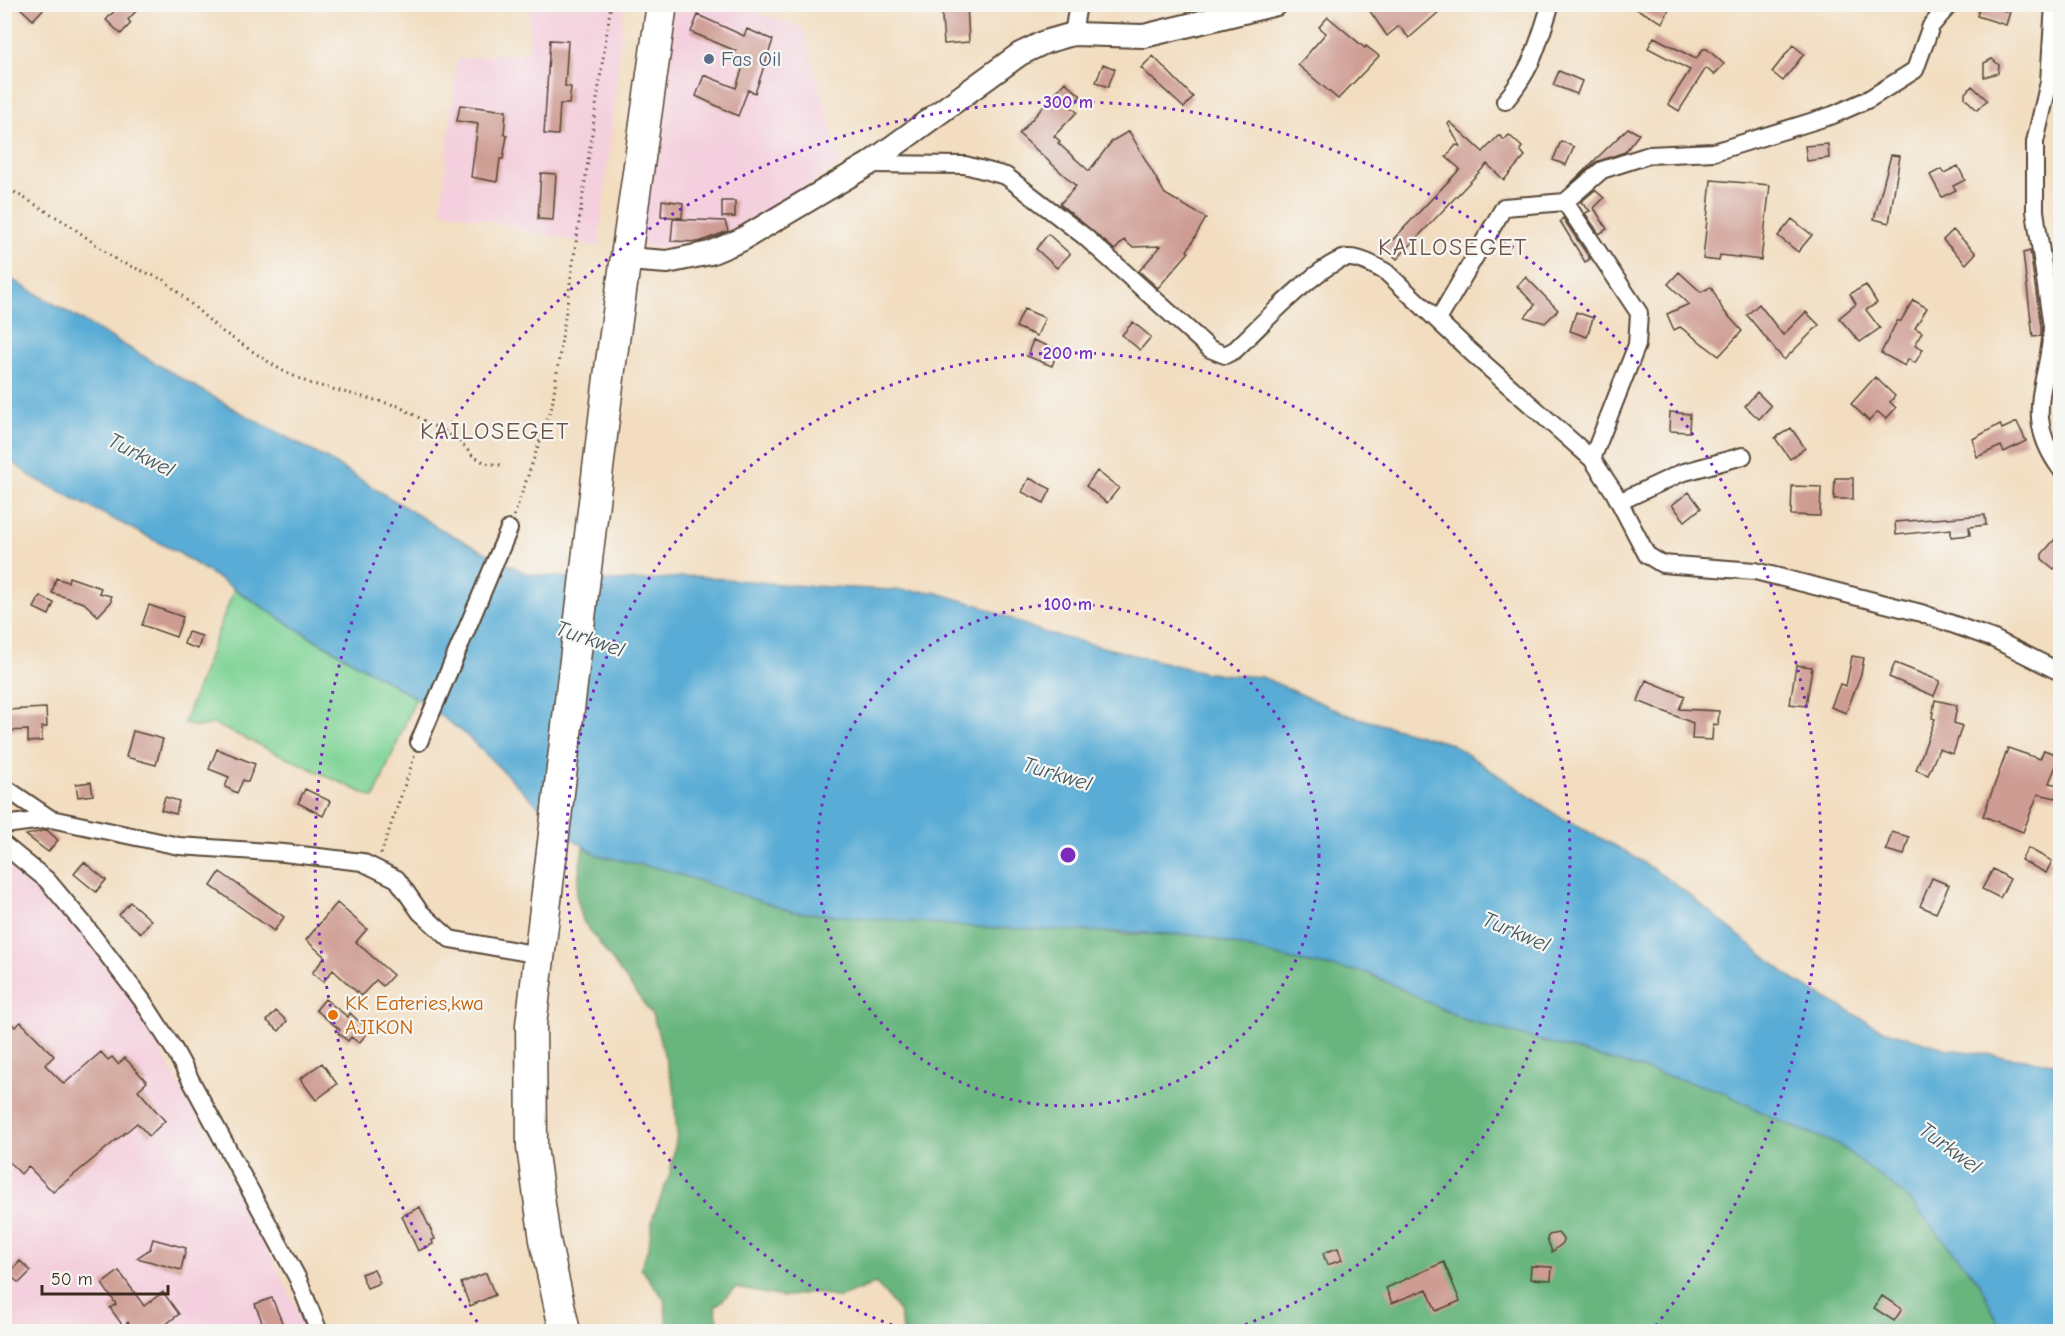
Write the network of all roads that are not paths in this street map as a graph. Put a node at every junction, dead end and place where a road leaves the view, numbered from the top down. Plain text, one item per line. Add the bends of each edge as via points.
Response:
1 (662, 4) edge
2 (1078, 4) edge
3 (1276, 4) edge
4 (1551, 4) edge
5 (1950, 4) edge
6 (2055, 4) edge
7 (1073, 34) junction
8 (1505, 101) dead end
9 (869, 164) junction
10 (1565, 202) junction
11 (627, 259) junction
12 (1438, 320) junction
13 (1743, 456) dead end
14 (1592, 459) junction
15 (2061, 468) edge
16 (1620, 502) junction
17 (509, 529) road end
18 (2061, 672) edge
19 (419, 742) road end
20 (4, 788) edge
21 (51, 819) junction
22 (4, 825) edge
23 (4, 844) edge
24 (539, 955) junction
25 (319, 1332) edge
26 (565, 1332) edge

1 - 11 highway
2 - 7 street
3 - 7 street via 1144,36
4 - 8 street via 1524,79
5 - 10 street via 1931,26 1915,69 1869,99 1833,115 1714,152 1649,155 1602,170
6 - 15 street via 2049,82 2035,142 2035,211 2052,327 2052,344 2039,399 2039,423
7 - 9 street via 1020,54
9 - 11 street via 784,217 710,253 667,262
9 - 12 street via 965,165 1006,176 1084,236 1210,349 1225,355 1318,275 1335,262 1349,258 1386,272
10 - 12 street via 1504,207
10 - 14 street via 1639,313 1637,345
11 - 24 highway via 610,369
12 - 14 street
13 - 16 street via 1681,473
14 - 16 street
16 - 18 street via 1647,555 1662,564 1755,571 1921,613 1994,639
17 - 19 street
20 - 21 street
21 - 22 street
21 - 24 street via 179,846 362,861 397,879 420,912 450,939
23 - 25 street via 47,880 83,923 175,1051 298,1279
24 - 26 highway via 531,1025 532,1147 545,1240

